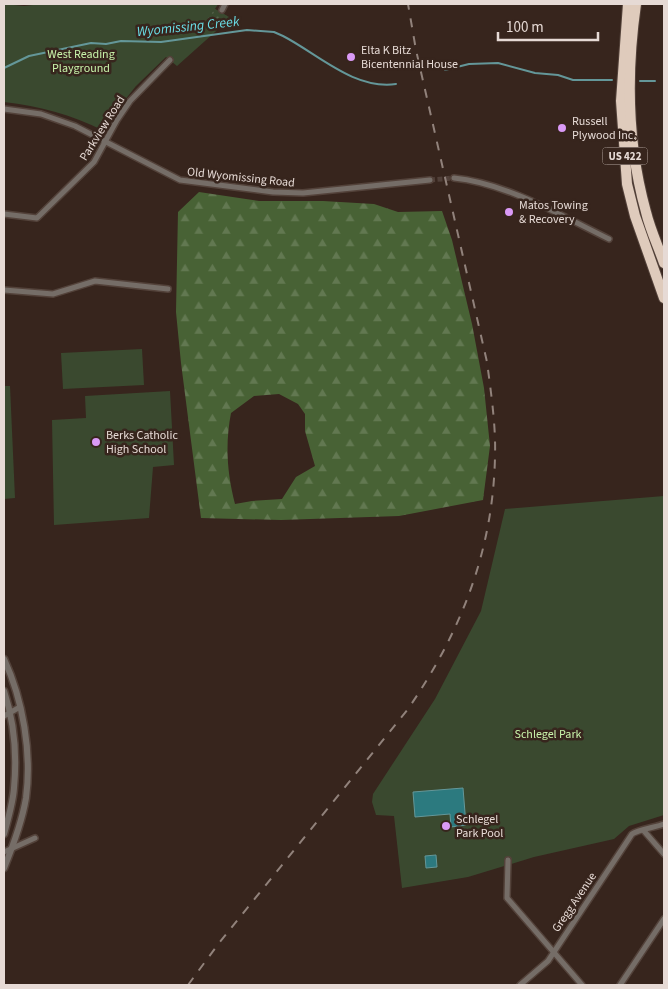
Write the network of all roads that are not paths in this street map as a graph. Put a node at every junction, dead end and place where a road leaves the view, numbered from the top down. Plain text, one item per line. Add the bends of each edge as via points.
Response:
1 (225, 4) edge
2 (631, 7) edge
3 (222, 10) dead end
4 (170, 60) dead end
5 (4, 109) edge
6 (106, 140) junction
7 (454, 178) tunnel mouth
8 (430, 180) tunnel mouth
9 (4, 214) edge
10 (609, 239) dead end
11 (664, 263) edge
12 (168, 289) dead end
13 (4, 290) edge
14 (664, 298) edge
15 (4, 659) edge
16 (4, 691) edge
17 (20, 707) junction
18 (10, 712) junction
19 (4, 716) edge
20 (664, 824) edge
21 (644, 831) junction
22 (4, 834) edge
23 (35, 838) dead end
24 (12, 849) junction
25 (4, 852) edge
26 (664, 854) edge
27 (508, 860) dead end
28 (4, 868) edge
29 (664, 919) edge
30 (553, 952) junction
31 (520, 985) edge
32 (582, 985) edge
33 (620, 985) edge

1 - 3 street
2 - 11 highway, US 422 via 632,147 646,214
2 - 14 highway, US 422 via 620,101 627,184
4 - 6 street, Parkview Road via 130,101
5 - 6 street, Old Wyomissing Road via 54,118
6 - 8 street, Old Wyomissing Road via 180,180 255,190 310,193
6 - 9 street, Parkview Road via 94,162 37,218
7 - 10 street via 475,180 519,195
12 - 13 street via 95,282 53,294
15 - 17 street
16 - 18 street
17 - 18 street
17 - 24 street via 27,752 27,788
18 - 19 street
18 - 22 street via 14,789
20 - 21 street, Gregg Avenue
21 - 26 street
21 - 30 street, Gregg Avenue via 636,831 629,837
23 - 24 street
24 - 25 street
24 - 28 street
27 - 30 street via 507,898
29 - 33 street
30 - 31 street, Gregg Avenue via 548,961
30 - 32 street

